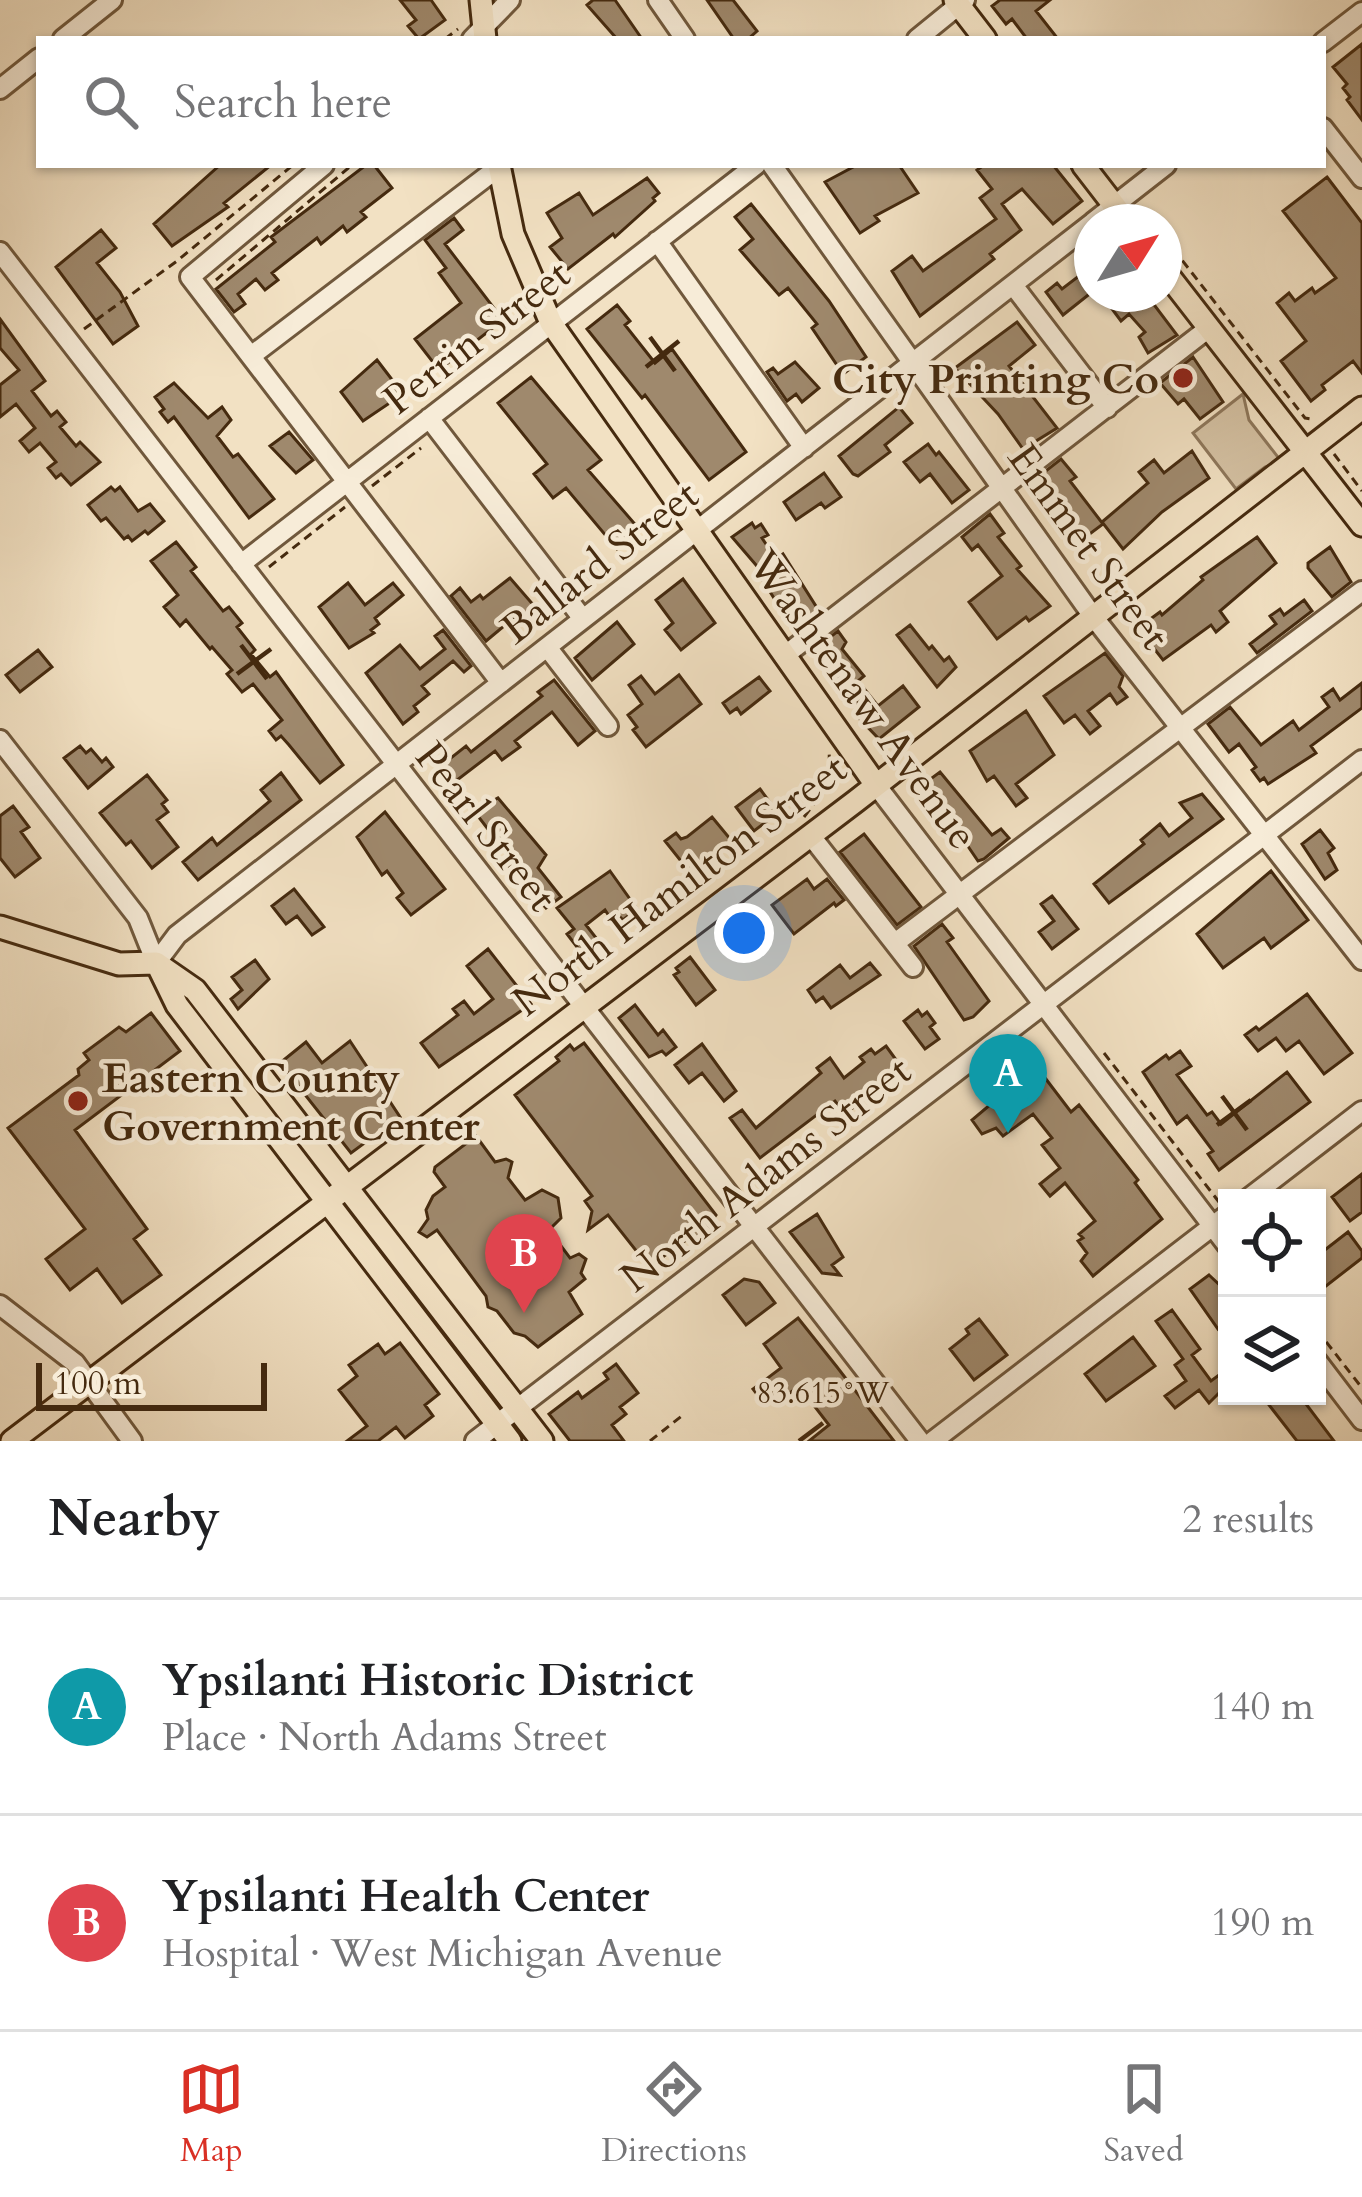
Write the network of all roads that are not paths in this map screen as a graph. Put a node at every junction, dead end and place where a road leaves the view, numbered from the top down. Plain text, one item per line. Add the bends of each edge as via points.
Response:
1 (112, 0) edge
2 (481, 0) edge
3 (510, 0) edge
4 (658, 0) edge
5 (959, 2) edge
6 (1362, 12) edge
7 (476, 32) edge
8 (67, 36) edge
9 (683, 36) edge
10 (920, 36) edge
11 (983, 36) edge
12 (1326, 40) edge
13 (36, 60) edge
14 (0, 89) edge
15 (1326, 132) edge
16 (321, 168) edge
17 (496, 168) edge
18 (499, 168) edge
19 (752, 168) edge
20 (774, 168) edge
21 (1086, 168) edge
22 (1164, 168) edge
23 (1362, 178) edge
24 (1120, 204) edge
25 (1134, 204) edge
26 (1074, 236) edge
27 (657, 241) junction
28 (0, 252) edge
29 (1012, 285) junction
30 (1182, 293) edge
31 (551, 322) junction
32 (1209, 328) junction
33 (250, 356) junction
34 (912, 362) junction
35 (1107, 408) junction
36 (1362, 408) edge
37 (435, 425) junction
38 (804, 448) junction
39 (1306, 451) junction
40 (1003, 488) junction
41 (351, 490) junction
42 (1362, 525) edge
43 (697, 531) junction
44 (242, 564) junction
45 (1362, 591) edge
46 (1092, 615) junction
47 (583, 619) junction
48 (547, 647) junction
49 (784, 656) junction
50 (501, 682) junction
51 (608, 726) dead end
52 (1182, 730) junction
53 (0, 740) edge
54 (1362, 760) edge
55 (394, 765) junction
56 (876, 785) junction
57 (804, 830) junction
58 (1264, 834) junction
59 (957, 895) junction
60 (0, 927) edge
61 (895, 943) junction
62 (1359, 951) edge
63 (156, 962) junction
64 (913, 967) dead end
65 (1042, 1006) junction
66 (581, 1007) junction
67 (1362, 1111) edge
68 (348, 1186) junction
69 (1262, 1189) edge
70 (327, 1202) junction
71 (1218, 1213) edge
72 (1218, 1221) edge
73 (753, 1227) junction
74 (0, 1305) edge
75 (1326, 1373) edge
76 (88, 1381) junction
77 (518, 1408) junction
78 (1362, 1420) edge
79 (504, 1432) edge
80 (12, 1441) edge
81 (132, 1441) edge
82 (475, 1441) edge
83 (542, 1441) edge
84 (920, 1441) edge
85 (933, 1441) edge

1 - 8 street
2 - 7 main road
3 - 7 street
4 - 9 street
5 - 10 street
5 - 11 main road
6 - 12 street
13 - 14 street
15 - 23 street
16 - 33 street via 195,285
17 - 33 street
18 - 31 main road, Washtenaw Avenue via 513,234
19 - 27 street, Perrin Street
20 - 34 street, Emmet Street
21 - 24 main road
22 - 25 street, Ballard Street
26 - 29 street, Ballard Street
27 - 31 street, Perrin Street
27 - 38 street
28 - 44 street, Pearl Street
29 - 34 street, Ballard Street
29 - 35 street
30 - 32 main road
31 - 37 street, Perrin Street
31 - 43 main road, Washtenaw Avenue
32 - 35 street
32 - 39 main road
33 - 41 street
34 - 38 street, Ballard Street
34 - 40 street, Emmet Street
35 - 40 street
36 - 39 main road, North Hamilton Street
37 - 41 street, Perrin Street
37 - 47 street
38 - 43 street, Ballard Street
39 - 42 main road
39 - 46 main road, North Hamilton Street
40 - 46 street, Emmet Street
40 - 49 street
41 - 44 street, Perrin Street
41 - 50 street
43 - 47 street, Ballard Street
43 - 49 main road, Washtenaw Avenue
44 - 55 street, Pearl Street
45 - 52 street
46 - 52 street, Emmet Street
46 - 56 main road, North Hamilton Street
47 - 48 street, Ballard Street
48 - 50 street, Ballard Street
48 - 51 street
49 - 56 main road, Washtenaw Avenue
50 - 55 street, Ballard Street
52 - 58 street, Emmet Street
52 - 59 street
53 - 63 street via 138,918
54 - 58 street, North Adams Street
55 - 63 street, Ballard Street via 177,935
55 - 66 street, Pearl Street
56 - 57 main road, North Hamilton Street
56 - 59 street, Washtenaw Avenue
57 - 61 street
57 - 66 main road, North Hamilton Street
58 - 62 street, Emmet Street
58 - 65 street, North Adams Street
59 - 61 street
59 - 65 street, Washtenaw Avenue
60 - 63 main road via 119,964
61 - 64 street
63 - 68 main road via 195,990
63 - 70 main road via 177,1005
65 - 71 street, Washtenaw Avenue
65 - 73 street, North Adams Street
66 - 68 main road, North Hamilton Street
66 - 73 street, Pearl Street
67 - 69 street
68 - 70 main road, North Hamilton Street
68 - 77 main road
70 - 76 main road, North Hamilton Street
70 - 79 main road
72 - 85 street
73 - 77 street, North Adams Street
73 - 84 street, Pearl Street
74 - 76 street
75 - 78 street
76 - 80 main road, North Hamilton Street
76 - 81 street
77 - 79 street, North Adams Street
77 - 83 main road
79 - 82 street, North Adams Street

